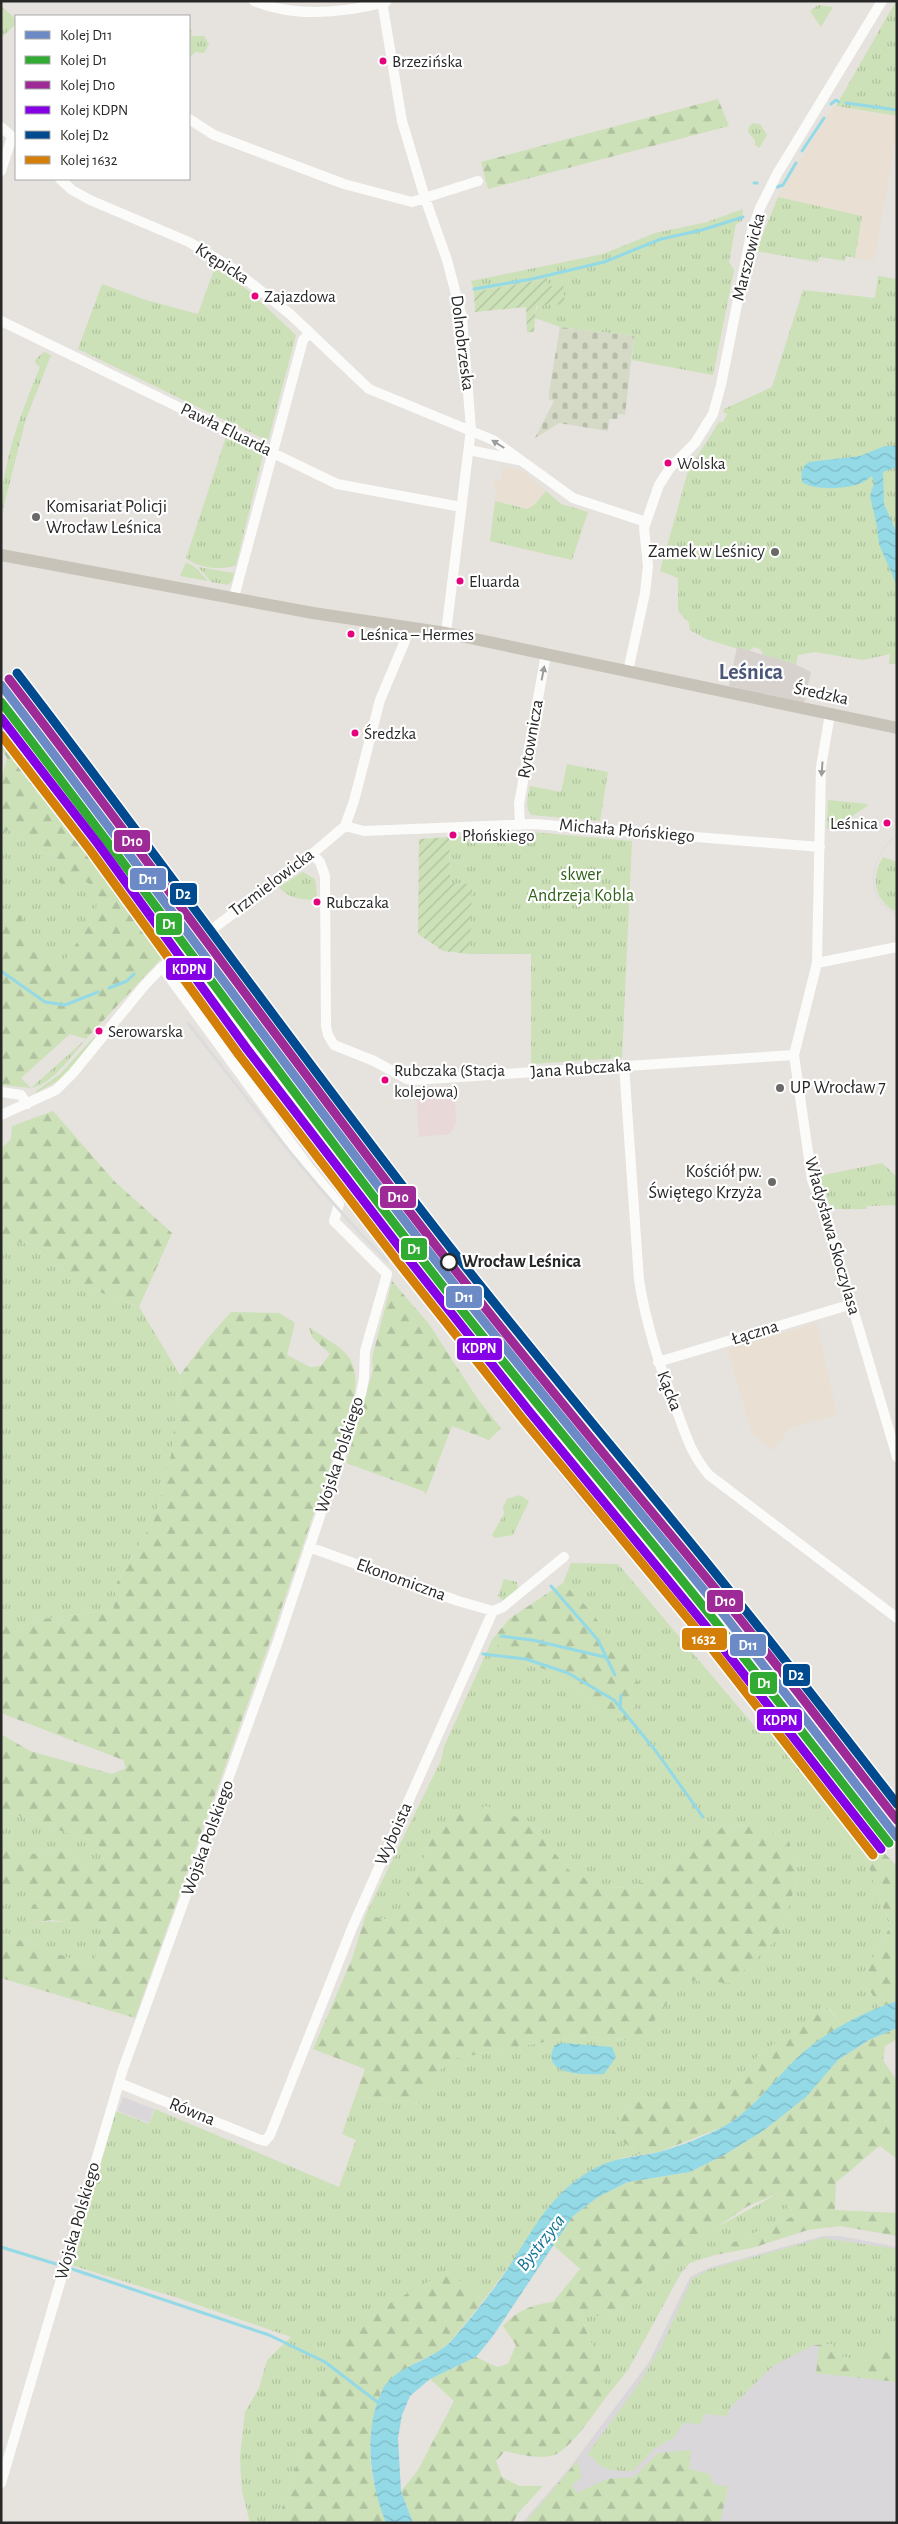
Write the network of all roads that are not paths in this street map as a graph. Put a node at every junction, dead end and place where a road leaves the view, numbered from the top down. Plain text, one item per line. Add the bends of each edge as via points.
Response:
1 (254, 1) edge
2 (882, 1) edge
3 (383, 2) edge
4 (190, 120) edge
5 (1, 127) edge
6 (14, 139) edge
7 (1, 171) edge
8 (61, 180) edge
9 (478, 181) dead end
10 (425, 198) junction
11 (1, 321) edge
12 (309, 333) junction
13 (471, 430) junction
14 (468, 450) junction
15 (274, 454) junction
16 (524, 461) junction
17 (461, 507) junction
18 (646, 522) junction
19 (1, 555) edge
20 (234, 598) junction
21 (408, 628) junction
22 (446, 633) junction
23 (546, 654) junction
24 (628, 671) junction
25 (830, 714) junction
26 (897, 728) edge
27 (520, 824) junction
28 (345, 826) junction
29 (820, 848) junction
30 (312, 854) junction
31 (897, 947) edge
32 (817, 962) junction
33 (162, 967) junction
34 (794, 1055) junction
35 (624, 1066) junction
36 (1, 1092) edge
37 (27, 1104) junction
38 (1, 1115) edge
39 (852, 1304) junction
40 (658, 1362) junction
41 (897, 1457) edge
42 (309, 1547) junction
43 (564, 1557) dead end
44 (493, 1611) junction
45 (897, 1618) edge
46 (119, 2083) junction
47 (265, 2141) joint
48 (1, 2483) edge

1 - 3 street via 284,10 307,12
2 - 18 street, Marszowicka via 760,208 751,234 713,414 695,443 670,468 659,485
3 - 10 street, Dolnobrzeska via 402,121
4 - 10 street via 214,135 344,184 412,202
5 - 6 street
6 - 7 street
8 - 12 street, Krępicka via 90,200 189,242 216,257 247,278
9 - 10 street
10 - 13 street, Dolnobrzeska via 461,311
11 - 15 street, Pawła Eluarda
12 - 13 street, Krępicka via 369,389
12 - 15 street via 303,340
13 - 14 street, Dolnobrzeska
16 -> 13 street
14 - 16 street
14 - 17 street, Dolnobrzeska
15 - 17 street, Pawła Eluarda via 338,484
15 - 20 street
16 - 18 street via 573,498
17 - 22 street, Dolnobrzeska
18 - 24 street via 648,566 645,593
19 - 20 main road, Średzka
20 - 21 main road, Średzka
21 - 22 main road, Średzka
21 - 28 street, Trzmielowicka via 380,700
22 - 23 main road, Średzka
23 - 24 main road, Średzka
27 -> 23 street, Rytownicza via 520,804
24 - 25 main road, Średzka
25 - 26 main road, Średzka
25 -> 29 street, Władysława Skoczylasa via 821,767
27 - 28 street, Michała Płońskiego via 364,831
27 - 29 street, Michała Płońskiego
28 - 30 street, Trzmielowicka
29 - 32 street, Władysława Skoczylasa
30 - 33 street, Trzmielowicka
30 - 35 street, Jana Rubczaka via 320,862 325,876 326,1026 334,1045 413,1080
31 - 32 street
32 - 34 street, Władysława Skoczylasa
33 - 37 street, Trzmielowicka via 73,1073 56,1090
33 - 42 street, Wojska Polskiego via 310,1170 339,1204 334,1221 387,1274 365,1350 361,1394
34 - 35 street, Jana Rubczaka
34 - 39 street, Władysława Skoczylasa via 812,1180
35 - 40 street, Kącka via 639,1280
36 - 37 street via 21,1095
37 - 38 street, Trzmielowicka
39 - 40 street, Łączna
39 - 41 street, Władysława Skoczylasa
40 - 45 street, Kącka via 695,1458 709,1474
42 - 44 street, Ekonomiczna
42 - 46 street, Wojska Polskiego
43 - 44 street via 503,1607
44 - 47 street, Wyboista via 352,1928 270,2136
46 - 47 street, Równa
46 - 48 street, Wojska Polskiego

